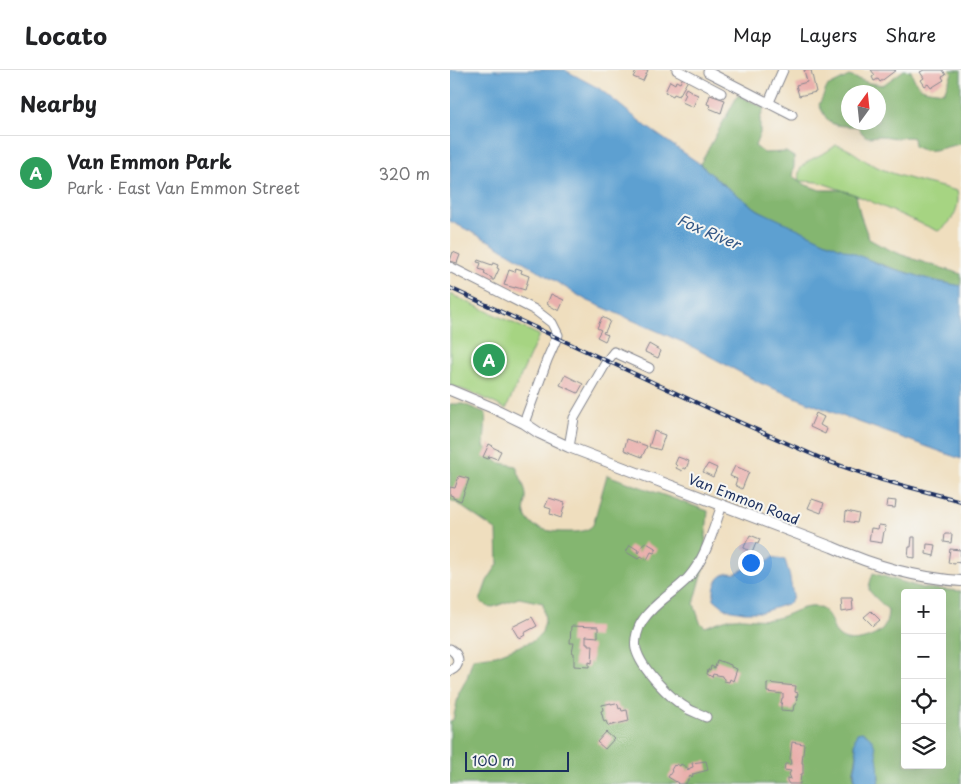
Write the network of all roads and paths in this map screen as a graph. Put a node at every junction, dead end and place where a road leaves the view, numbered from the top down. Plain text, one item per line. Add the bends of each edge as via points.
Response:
1 (677, 70) edge
2 (783, 70) edge
3 (708, 72) dead end
4 (721, 93) dead end
5 (770, 102) junction
6 (792, 115) dead end
7 (450, 267) edge
8 (649, 368) dead end
9 (450, 390) edge
10 (524, 423) junction
11 (568, 447) junction
12 (722, 505) junction
13 (961, 581) edge
14 (450, 649) edge
15 (450, 671) edge
16 (706, 717) dead end

1 - 4 street
2 - 5 street
3 - 5 street
5 - 6 street
7 - 10 street via 534,310 552,323 558,335
8 - 11 street via 614,352 574,418
9 - 10 street, Van Emmon Road
10 - 11 street, Van Emmon Road
11 - 12 street, Van Emmon Road
12 - 13 street, Van Emmon Road via 874,564 924,577
12 - 16 street via 700,562 687,579 651,609 637,633 636,649 646,669 666,692 688,709
14 - 15 street via 458,660

